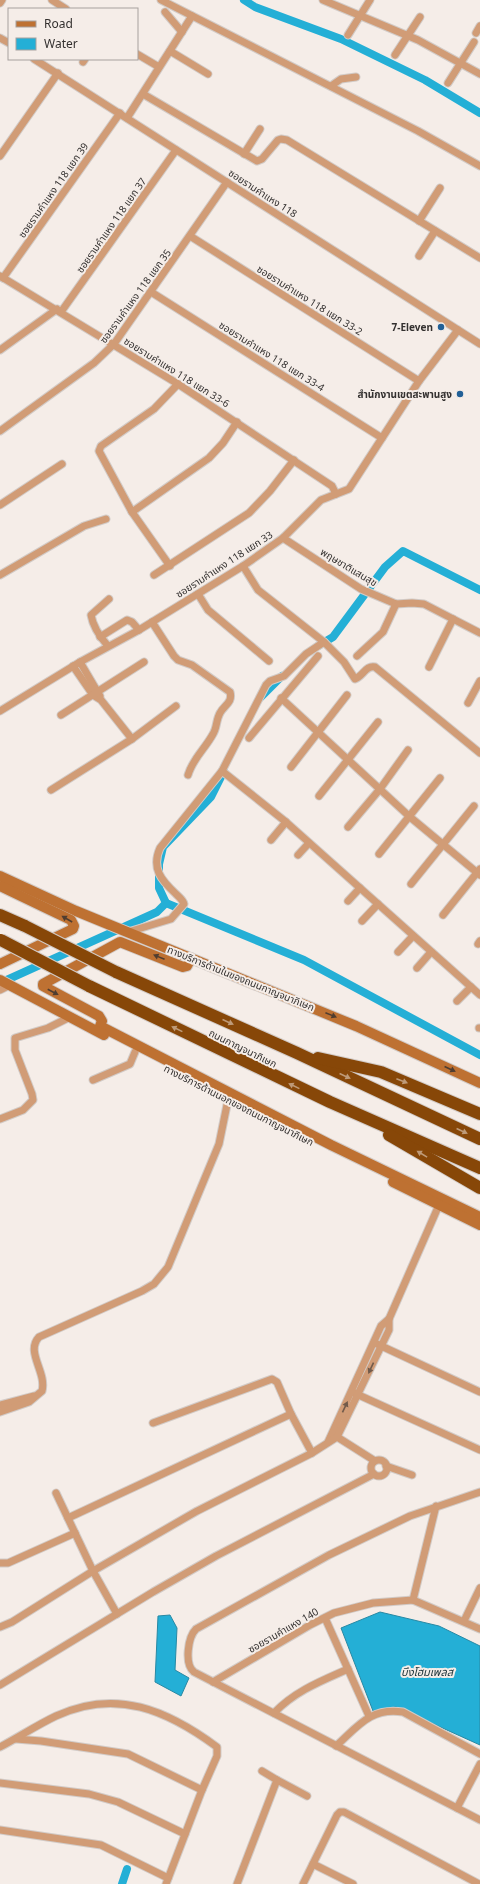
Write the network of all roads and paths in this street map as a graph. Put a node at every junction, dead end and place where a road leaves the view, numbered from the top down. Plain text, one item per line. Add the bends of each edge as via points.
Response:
1 (2, 0) edge
2 (52, 0) edge
3 (161, 0) edge
4 (323, 0) edge
5 (370, 0) edge
6 (0, 3) edge
7 (62, 8) edge
8 (165, 12) dead end
9 (192, 16) junction
10 (359, 16) junction
11 (420, 17) dead end
12 (480, 26) edge
13 (182, 32) junction
14 (476, 33) dead end
15 (348, 35) dead end
16 (407, 35) junction
17 (474, 42) dead end
18 (170, 50) junction
19 (138, 55) edge
20 (395, 55) dead end
21 (36, 60) edge
22 (462, 64) junction
23 (159, 68) junction
24 (58, 73) junction
25 (208, 74) dead end
26 (480, 74) edge
27 (356, 77) dead end
28 (448, 84) dead end
29 (331, 86) junction
30 (143, 94) junction
31 (120, 113) junction
32 (127, 118) junction
33 (260, 129) dead end
34 (176, 150) junction
35 (244, 154) junction
36 (0, 156) edge
37 (480, 166) edge
38 (227, 182) junction
39 (440, 188) dead end
40 (419, 221) junction
41 (434, 230) junction
42 (190, 236) junction
43 (419, 256) dead end
44 (480, 258) edge
45 (2, 277) edge
46 (151, 292) junction
47 (59, 311) junction
48 (458, 330) junction
49 (114, 344) junction
50 (480, 344) edge
51 (0, 350) edge
52 (419, 381) junction
53 (178, 384) junction
54 (237, 422) junction
55 (0, 432) edge
56 (382, 438) junction
57 (294, 460) junction
58 (62, 464) dead end
59 (336, 494) junction
60 (0, 505) edge
61 (132, 512) junction
62 (106, 519) dead end
63 (283, 538) junction
64 (170, 566) junction
65 (243, 566) junction
66 (0, 575) edge
67 (154, 575) dead end
68 (198, 594) junction
69 (109, 599) dead end
70 (396, 604) junction
71 (453, 619) junction
72 (152, 622) junction
73 (139, 630) junction
74 (480, 633) edge
75 (100, 637) junction
76 (324, 642) junction
77 (108, 646) junction
78 (318, 656) dead end
79 (357, 656) dead end
80 (269, 661) dead end
81 (144, 662) dead end
82 (76, 664) junction
83 (429, 667) dead end
84 (480, 681) edge
85 (96, 694) junction
86 (347, 695) dead end
87 (281, 698) junction
88 (468, 703) dead end
89 (176, 706) dead end
90 (0, 711) edge
91 (61, 715) dead end
92 (378, 722) dead end
93 (318, 732) junction
94 (249, 738) dead end
95 (132, 739) junction
96 (408, 750) dead end
97 (480, 753) edge
98 (348, 760) junction
99 (291, 767) dead end
100 (222, 771) junction
101 (188, 775) dead end
102 (440, 778) dead end
103 (380, 789) junction
104 (51, 790) dead end
105 (319, 796) dead end
106 (474, 806) dead end
107 (410, 817) junction
108 (286, 822) junction
109 (348, 827) dead end
110 (271, 840) dead end
111 (309, 843) junction
112 (444, 844) junction
113 (379, 854) dead end
114 (298, 855) dead end
115 (479, 872) edge
116 (0, 876) edge
117 (411, 884) dead end
118 (0, 886) edge
119 (360, 888) junction
120 (348, 901) dead end
121 (378, 904) junction
122 (0, 915) edge
123 (443, 915) dead end
124 (362, 921) dead end
125 (128, 932) junction
126 (413, 936) junction
127 (0, 940) edge
128 (398, 952) dead end
129 (431, 952) junction
130 (191, 958) junction
131 (0, 964) edge
132 (417, 968) dead end
133 (0, 975) edge
134 (0, 980) edge
135 (12, 983) junction
136 (471, 987) junction
137 (0, 990) edge
138 (480, 995) edge
139 (457, 1002) dead end
140 (70, 1017) junction
141 (100, 1026) junction
142 (135, 1052) junction
143 (297, 1053) junction
144 (93, 1080) dead end
145 (480, 1083) edge
146 (228, 1100) junction
147 (330, 1102) junction
148 (480, 1114) edge
149 (0, 1119) edge
150 (480, 1139) edge
151 (480, 1168) edge
152 (480, 1188) edge
153 (439, 1205) junction
154 (480, 1217) edge
155 (480, 1225) edge
156 (389, 1319) junction
157 (373, 1343) junction
158 (381, 1346) junction
159 (480, 1392) edge
160 (355, 1393) junction
161 (38, 1395) junction
162 (0, 1405) edge
163 (0, 1412) edge
164 (291, 1414) junction
165 (153, 1423) dead end
166 (335, 1435) junction
167 (480, 1450) edge
168 (312, 1453) junction
169 (375, 1461) junction
170 (386, 1466) junction
171 (374, 1474) junction
172 (412, 1475) dead end
173 (480, 1492) edge
174 (56, 1493) dead end
175 (436, 1506) junction
176 (68, 1518) junction
177 (75, 1533) junction
178 (0, 1563) edge
179 (93, 1571) junction
180 (480, 1588) edge
181 (413, 1600) junction
182 (117, 1614) junction
183 (325, 1618) junction
184 (464, 1622) junction
185 (0, 1627) edge
186 (480, 1629) edge
187 (348, 1668) junction
188 (213, 1682) junction
189 (0, 1685) edge
190 (274, 1713) junction
191 (369, 1716) junction
192 (16, 1739) junction
193 (336, 1746) junction
194 (0, 1748) edge
195 (480, 1754) edge
196 (480, 1764) edge
197 (262, 1771) dead end
198 (277, 1780) junction
199 (0, 1783) edge
200 (202, 1790) junction
201 (308, 1796) dead end
202 (456, 1808) junction
203 (480, 1820) edge
204 (0, 1830) edge
205 (185, 1834) junction
206 (313, 1864) junction
207 (168, 1881) edge
208 (237, 1884) edge
209 (304, 1884) edge
210 (352, 1884) edge
211 (479, 1884) edge

1 - 6 street
2 - 7 street
3 - 9 street
4 - 10 street
5 - 10 street
8 - 13 street
9 - 13 street
9 - 29 street
10 - 15 street
10 - 16 street
11 - 16 street
12 - 14 street
13 - 18 street
16 - 20 street
16 - 22 street
17 - 22 street
18 - 23 street
18 - 25 street
19 - 23 street
21 - 24 street, ซอยรามคำแหง 118
22 - 26 street
22 - 28 street
23 - 30 street
24 - 31 street, ซอยรามคำแหง 118
24 - 36 street
27 - 29 street via 341,79
29 - 37 street
30 - 32 street
30 - 35 street
31 - 32 street, ซอยรามคำแหง 118
31 - 45 street, ซอยรามคำแหง 118 แยก 39
32 - 34 street, ซอยรามคำแหง 118
33 - 35 street
34 - 38 street, ซอยรามคำแหง 118
34 - 47 street, ซอยรามคำแหง 118 แยก 37
35 - 40 street via 259,161 278,140 283,139
38 - 42 street, ซอยรามคำแหง 118 แยก 35
38 - 48 street, ซอยรามคำแหง 118
39 - 40 street
40 - 41 street
41 - 43 street
41 - 44 street
42 - 46 street, ซอยรามคำแหง 118 แยก 35
42 - 52 street, ซอยรามคำแหง 118 แยก 33-2
45 - 47 street, ซอยรามคำแหง 118 แยก 33-6
46 - 49 street, ซอยรามคำแหง 118 แยก 35
46 - 56 street, ซอยรามคำแหง 118 แยก 33-4
47 - 49 street, ซอยรามคำแหง 118 แยก 33-6
47 - 51 street, ซอยรามคำแหง 118 แยก 37
48 - 50 street, ซอยรามคำแหง 118
48 - 52 street, ซอยรามคำแหง 118 แยก 33
49 - 53 street, ซอยรามคำแหง 118 แยก 33-6
49 - 55 street, ซอยรามคำแหง 118 แยก 35 via 94,362
52 - 56 street, ซอยรามคำแหง 118 แยก 33
53 - 54 street, ซอยรามคำแหง 118 แยก 33-6
53 - 61 street via 154,409 101,446 99,451
54 - 57 street, ซอยรามคำแหง 118 แยก 33-6
54 - 61 street via 223,444 209,458
56 - 59 street, ซอยรามคำแหง 118 แยก 33 via 349,489
57 - 59 street, ซอยรามคำแหง 118 แยก 33-6 via 332,486
57 - 64 street via 249,513
58 - 60 street
59 - 63 street, ซอยรามคำแหง 118 แยก 33 via 321,500
61 - 64 street
62 - 66 street via 84,526
63 - 65 street, ซอยรามคำแหง 118 แยก 33
63 - 70 street, พฤษชาติแสนสุข via 362,589
64 - 67 street
65 - 68 street, ซอยรามคำแหง 118 แยก 33
65 - 76 street via 258,590
68 - 72 street, ซอยรามคำแหง 118 แยก 33
68 - 80 street via 208,610
69 - 75 street via 91,615
70 - 71 street, พฤษชาติแสนสุข via 424,604
70 - 79 street via 383,632
71 - 74 street, พฤษชาติแสนสุข
71 - 83 street
72 - 73 street, ซอยรามคำแหง 118 แยก 33
72 - 101 street via 178,660 192,665 227,689 231,695 229,703 216,721 212,736 190,766
73 - 75 street via 127,620
73 - 77 street, ซอยรามคำแหง 118 แยก 33
75 - 77 street
76 - 97 street via 356,679 368,668 375,667
76 - 100 street via 306,654 284,676 266,685
77 - 82 street, ซอยรามคำแหง 118 แยก 33
78 - 87 street
81 - 85 street
82 - 85 street
82 - 90 street, ซอยรามคำแหง 118 แยก 33
84 - 88 street
85 - 91 street
85 - 95 street
86 - 93 street
87 - 93 street
87 - 94 street
89 - 95 street
92 - 98 street
93 - 98 street
93 - 99 street
95 - 104 street
96 - 103 street
98 - 103 street
98 - 105 street
100 - 108 street
100 - 125 street via 156,855 157,871 184,904 171,919
102 - 107 street
103 - 107 street
103 - 109 street
106 - 112 street
107 - 112 street
107 - 113 street
108 - 110 street
108 - 111 street
111 - 114 street
111 - 119 street
112 - 115 street
112 - 117 street
115 - 123 street
116 - 125 main road, ทางบริการด้านในของถนนกาญจนาภิเษก
131 -> 118 main road via 73,929 74,926 71,920
119 - 120 street
119 - 121 street
121 - 124 street
121 - 126 street
122 -> 143 highway, ถนนกาญจนาภิเษก, bridge via 116,972
125 - 130 main road, ทางบริการด้านในของถนนกาญจนาภิเษก
126 - 128 street
126 - 129 street
147 -> 127 highway, ถนนกาญจนาภิเษก, bridge via 89,986
129 - 132 street
129 - 136 street
130 -> 141 main road via 187,966 183,967 120,942 43,984 42,986 99,1016 102,1021
130 -> 145 main road, ทางบริการด้านในของถนนกาญจนาภิเษก via 356,1026
133 - 135 main road
134 - 135 main road, ทางบริการด้านนอกของถนนกาญจนาภิเษก
135 - 137 street
135 - 140 main road, ทางบริการด้านนอกของถนนกาญจนาภิเษก
135 - 141 main road
136 - 138 street
136 - 139 street
140 - 142 main road, ทางบริการด้านนอกของถนนกาญจนาภิเษก
140 - 149 street via 48,1028 15,1038 15,1050 33,1100 23,1110
141 - 154 main road via 331,1145
142 - 144 street via 130,1064
142 - 146 main road, ทางบริการด้านนอกของถนนกาญจนาภิเษก
143 -> 148 highway via 381,1072
143 -> 150 highway, ถนนกาญจนาภิเษก
146 - 153 main road, ทางบริการด้านนอกของถนนกาญจนาภิเษก
146 - 161 street via 219,1144 168,1267 154,1284 142,1291 38,1337 34,1343 34,1355 43,1379 42,1391
147 - 151 highway, ถนนกาญจนาภิเษก
152 -> 147 highway
153 - 155 main road, ทางบริการด้านนอกของถนนกาญจนาภิเษก
153 - 156 street
156 - 157 street via 381,1326
156 - 158 street via 389,1330
157 - 158 street
157 - 160 street
158 - 159 street
158 -> 160 street
160 - 166 street
160 - 167 street
161 - 162 street
161 - 163 street via 29,1402
164 - 165 street via 277,1382 272,1379
164 - 168 street
164 - 176 street
166 - 168 street
166 - 169 street
168 - 179 street via 197,1511
169 - 170 street via 381,1460
169 - 171 street via 371,1467
170 - 171 street via 386,1471 382,1475
170 - 172 street
171 - 182 street via 216,1556
173 - 175 street
174 - 176 street
175 - 181 street
175 - 188 street via 329,1555 196,1629 189,1642 190,1667 194,1672
176 - 177 street
177 - 178 street via 8,1562
177 - 179 street
179 - 182 street
179 - 185 street
180 - 184 street
181 - 183 street, ซอยรามคำแหง 140 via 373,1603 334,1613
181 - 184 street, ซอยรามคำแหง 140
182 - 189 street
183 - 187 street
183 - 188 street, ซอยรามคำแหง 140
184 - 186 street, ซอยรามคำแหง 140
187 - 190 street via 298,1692
187 - 191 street
188 - 190 street
190 - 193 street
191 - 193 street
191 - 195 street via 386,1711 403,1712
192 - 194 street
192 - 200 street via 41,1740 128,1754
192 - 200 street via 57,1716 88,1706 112,1702 146,1708 182,1725 217,1747 217,1756
193 - 202 street
196 - 202 street
197 - 198 street
198 - 201 street
198 - 208 street
199 - 205 street via 89,1794 129,1806
200 - 205 street
202 - 203 street
204 - 207 street via 102,1845
205 - 207 street
206 - 209 street
206 - 210 street
206 - 211 street via 337,1815 344,1812

